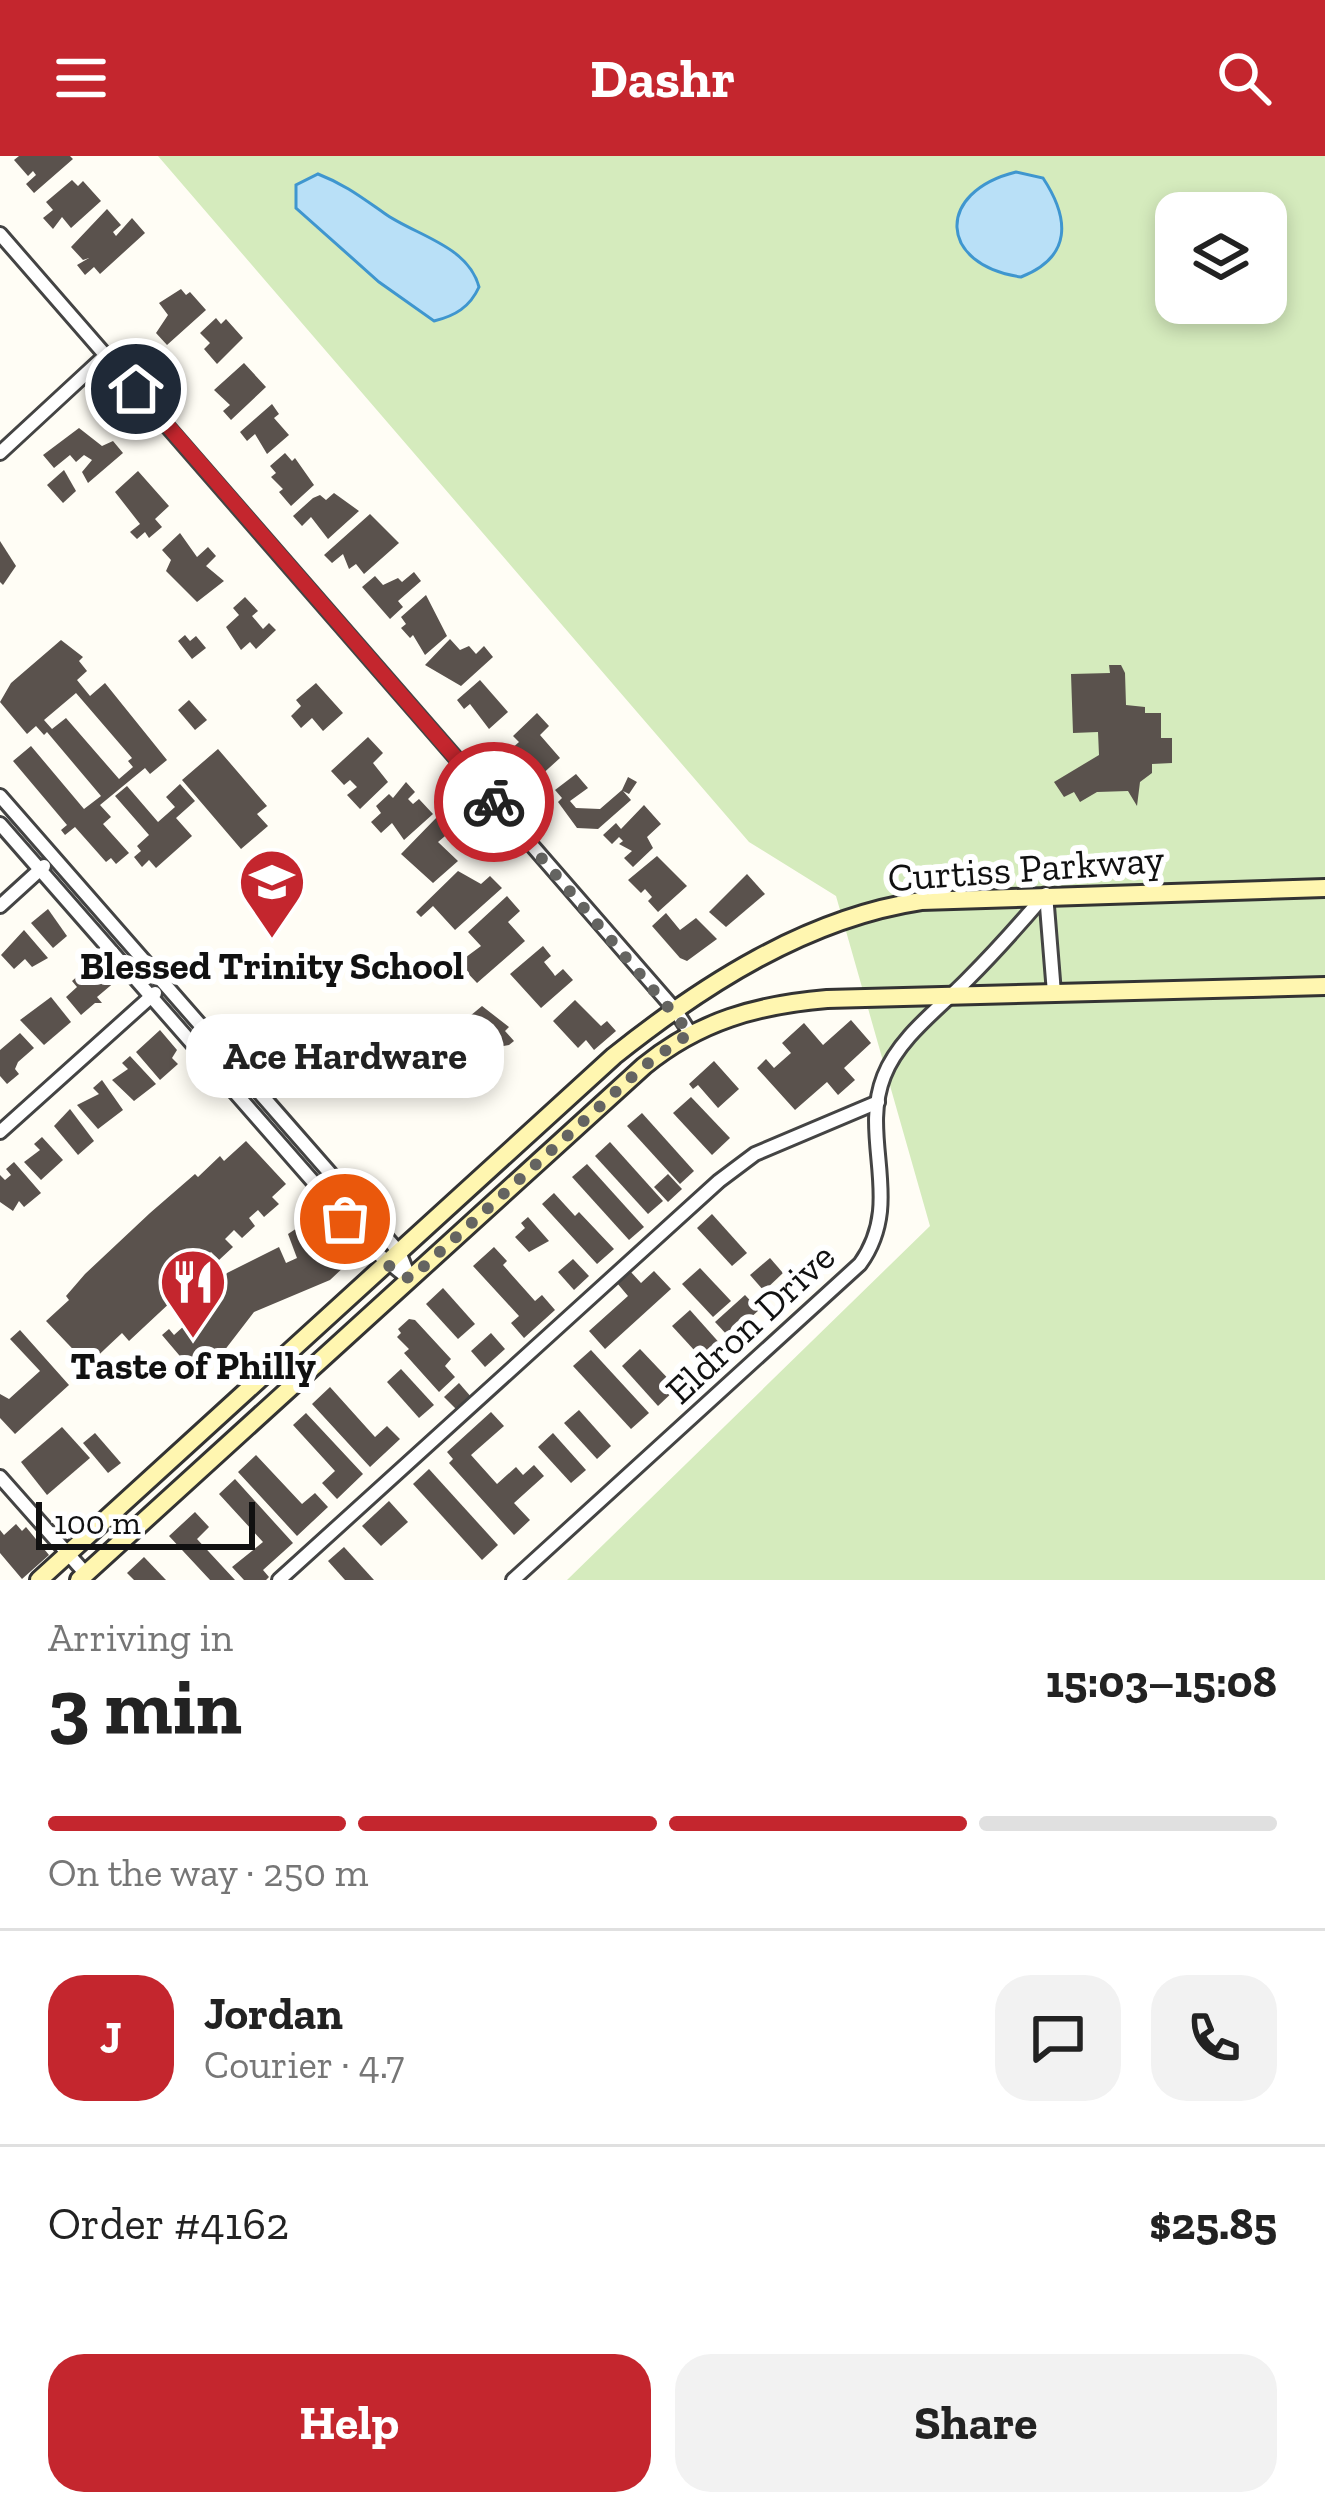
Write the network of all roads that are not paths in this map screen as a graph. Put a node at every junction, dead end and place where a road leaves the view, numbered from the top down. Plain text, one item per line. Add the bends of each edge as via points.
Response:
1 (0, 234) edge
2 (106, 355) junction
3 (0, 453) edge
4 (0, 796) edge
5 (0, 824) edge
6 (54, 857) junction
7 (40, 870) junction
8 (1325, 888) edge
9 (1046, 894) junction
10 (0, 906) edge
11 (165, 984) junction
12 (1325, 986) edge
13 (1054, 993) junction
14 (951, 995) junction
15 (151, 997) junction
16 (676, 1011) junction
17 (690, 1033) junction
18 (878, 1102) junction
19 (0, 1132) edge
20 (392, 1258) junction
21 (410, 1279) junction
22 (0, 1477) edge
23 (68, 1554) junction
24 (83, 1577) edge
25 (39, 1580) edge
26 (279, 1580) edge
27 (513, 1580) edge

1 - 2 street
2 - 3 street
2 - 16 street
4 - 6 street
5 - 7 street
6 - 7 street
6 - 11 street
7 - 10 street
7 - 15 street
8 - 9 main road, Curtiss Parkway
9 - 13 street
9 - 14 street, Eldron Drive
9 - 16 main road, Curtiss Parkway via 868,911 793,940
11 - 15 street
11 - 20 street
12 - 13 main road
13 - 14 main road
14 - 17 main road via 778,1003
14 - 18 street, Eldron Drive via 911,1034 884,1074
15 - 19 street
15 - 20 street
16 - 17 street
16 - 20 main road, Curtiss Parkway via 614,1056
17 - 21 main road
18 - 26 street via 755,1154 719,1180
18 - 27 street, Eldron Drive via 882,1214 860,1264
20 - 21 street
20 - 23 main road, Curtiss Parkway
21 - 24 main road
22 - 23 street
23 - 24 street
23 - 25 main road, Curtiss Parkway

